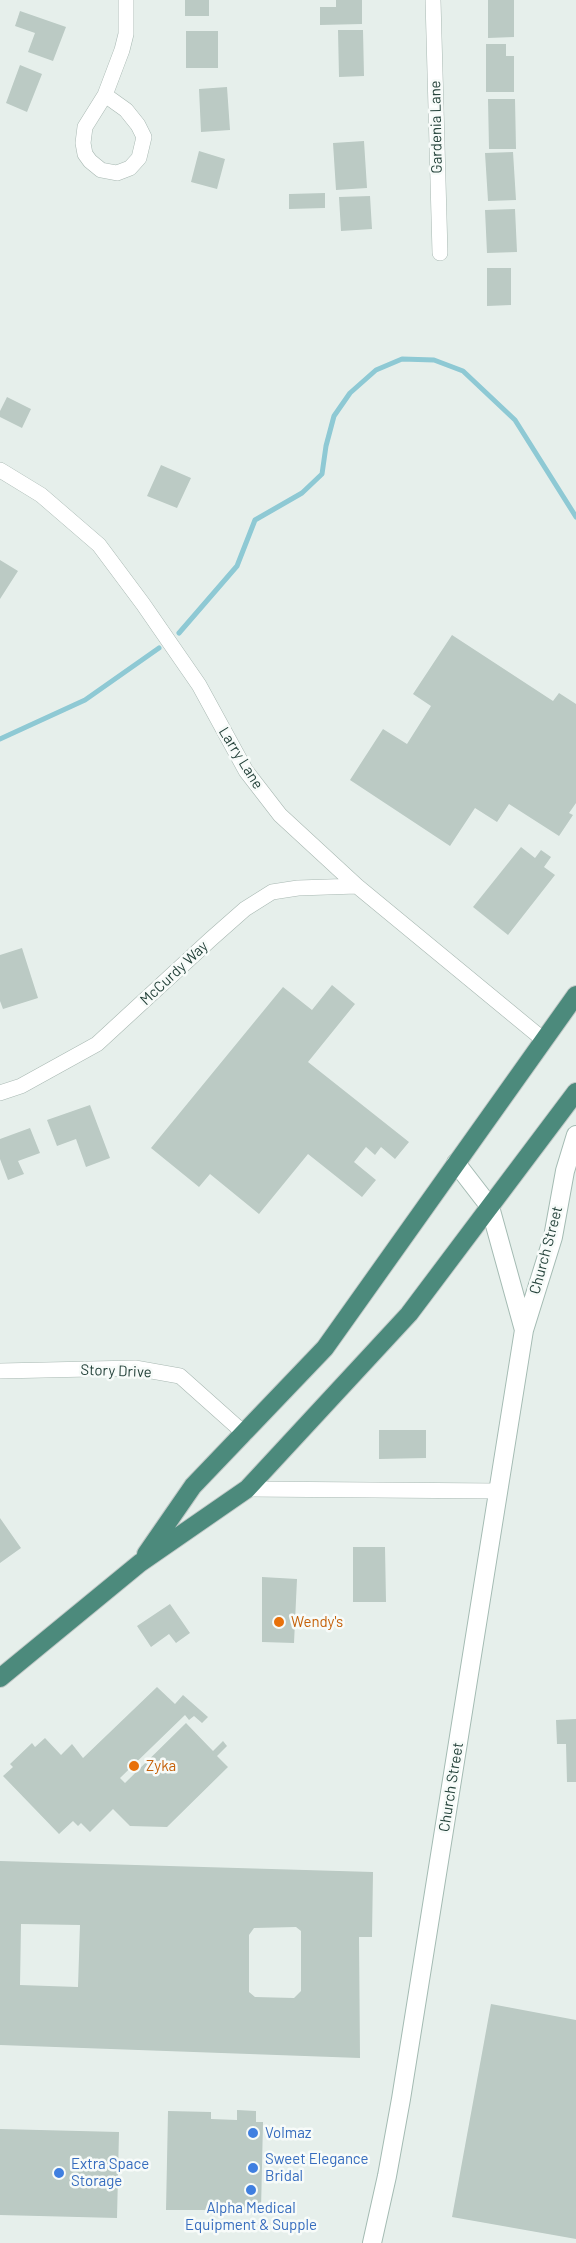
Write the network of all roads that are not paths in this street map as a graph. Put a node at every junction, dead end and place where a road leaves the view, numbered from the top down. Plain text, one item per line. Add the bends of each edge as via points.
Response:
1 (126, 0) edge
2 (433, 0) edge
3 (105, 95) junction
4 (440, 253) dead end
5 (0, 470) edge
6 (357, 886) junction
7 (576, 995) edge
8 (545, 1041) junction
9 (576, 1092) edge
10 (0, 1093) edge
11 (576, 1135) edge
12 (456, 1163) junction
13 (490, 1208) junction
14 (524, 1330) junction
15 (0, 1371) edge
16 (245, 1434) junction
17 (247, 1489) junction
18 (498, 1491) junction
19 (140, 1563) junction
20 (0, 1678) edge
21 (372, 2243) edge

1 - 3 street via 126,34
2 - 4 street, Gardenia Lane
3 - 3 street via 126,110 144,137 140,159 117,173 101,170 90,161 83,143 85,128
5 - 6 street, Larry Lane via 41,495 99,545 199,685 246,771 280,815
6 - 8 street, Larry Lane
6 - 10 street, McCurdy Way via 272,892 219,931 97,1044 21,1086
7 - 8 highway
8 - 12 highway
9 - 13 highway
11 - 14 main road, Church Street via 553,1237
12 - 13 main road, Church Street
12 - 16 highway via 325,1348
13 - 14 main road, Church Street
13 - 17 highway via 410,1314
14 - 18 main road, Church Street
15 - 16 street, Story Drive via 135,1368 180,1376
16 - 19 highway via 193,1486
17 - 18 street
17 - 19 highway
18 - 21 main road, Church Street via 401,2099
19 - 20 highway

